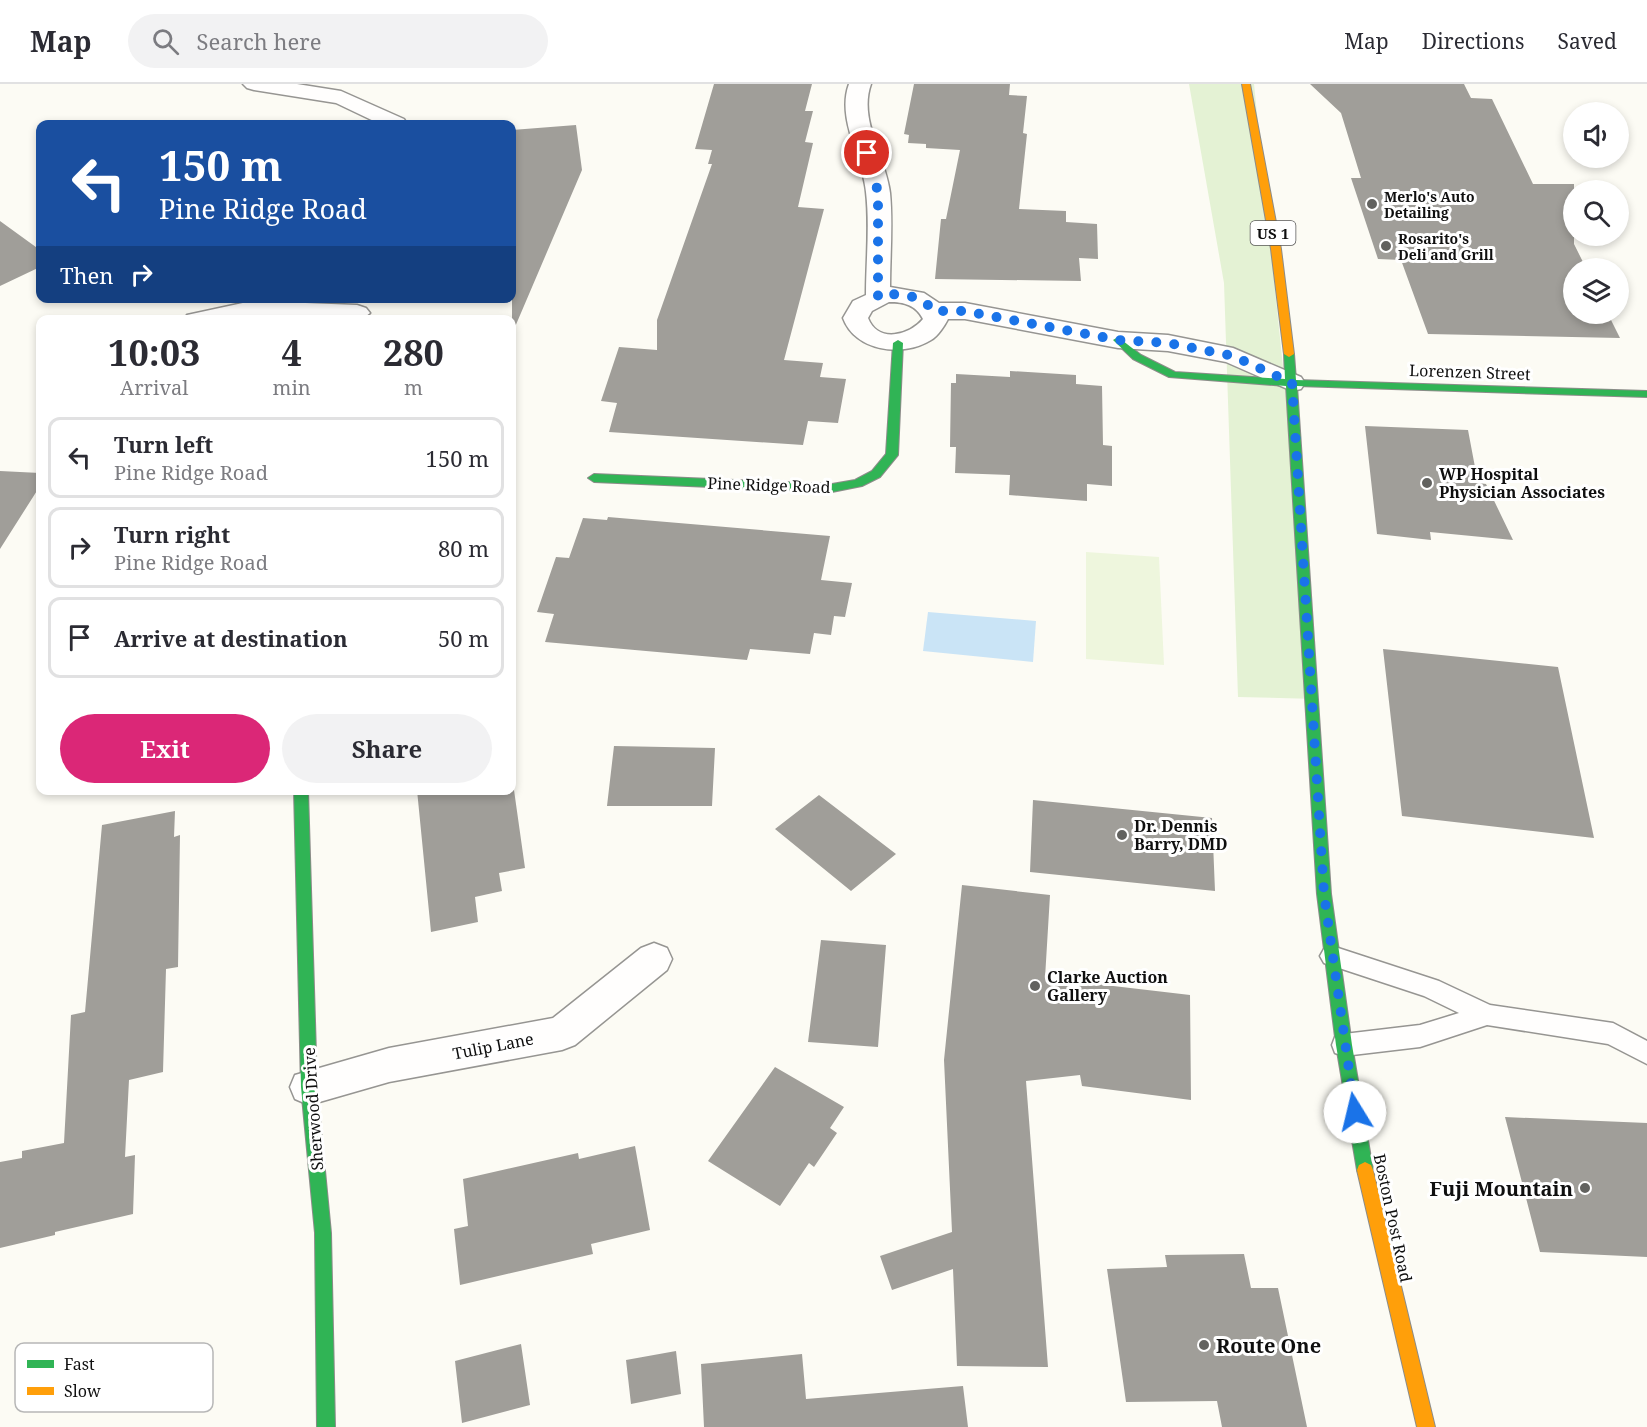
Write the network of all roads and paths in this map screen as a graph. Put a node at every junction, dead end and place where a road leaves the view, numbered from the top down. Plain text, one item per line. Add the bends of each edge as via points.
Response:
1 (254, 84) edge
2 (860, 84) edge
3 (1246, 84) edge
4 (388, 120) edge
5 (878, 297) junction
6 (359, 310) edge
7 (933, 311) junction
8 (221, 315) edge
9 (898, 343) junction
10 (1292, 383) junction
11 (1647, 394) edge
12 (594, 478) dead end
13 (301, 795) edge
14 (1332, 956) junction
15 (654, 959) dead end
16 (1487, 1015) junction
17 (1344, 1045) junction
18 (1647, 1053) edge
19 (309, 1087) junction
20 (326, 1427) edge
21 (1426, 1427) edge

1 - 4 street via 341,97
2 - 5 street via 859,123 878,192
3 - 10 main road, Boston Post Road / US 1 via 1276,249
5 - 7 street via 912,297
5 - 9 street via 859,306 855,323 861,332 878,340
6 - 8 street via 252,309
7 - 9 street via 936,320 931,331 917,340
7 - 10 street via 964,311 1118,340 1168,343 1233,356
9 - 12 main road, Pine Ridge Road via 892,455 876,474 858,483 832,489
10 - 11 main road, Lorenzen Street
10 - 14 main road, Boston Post Road / US 1 via 1324,894
13 - 19 main road, Sherwood Drive
14 - 16 lane via 1431,988
14 - 17 main road, Boston Post Road / US 1
15 - 19 street, Tulip Lane via 562,1033 389,1065
16 - 17 lane via 1420,1036
16 - 18 lane via 1613,1034
17 - 21 main road, Boston Post Road / US 1 via 1370,1200
19 - 20 main road, Sherwood Drive via 323,1233

